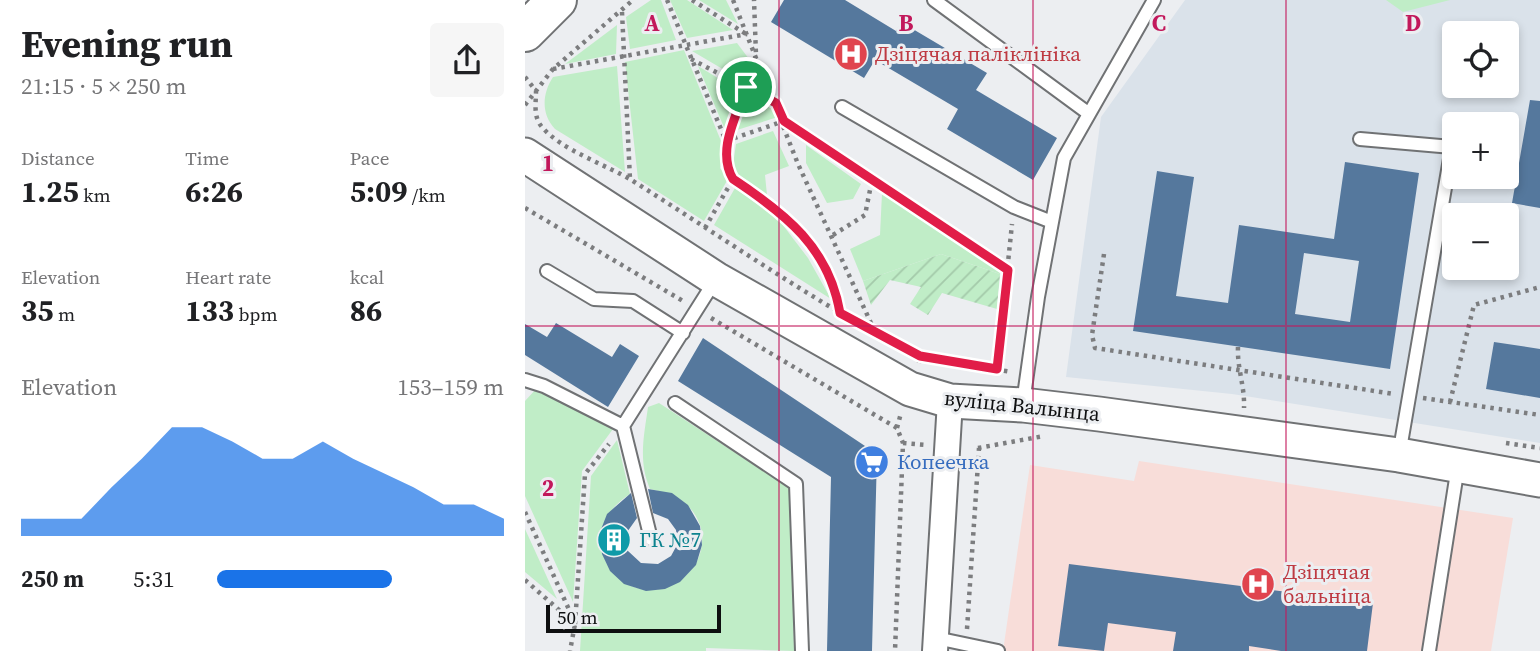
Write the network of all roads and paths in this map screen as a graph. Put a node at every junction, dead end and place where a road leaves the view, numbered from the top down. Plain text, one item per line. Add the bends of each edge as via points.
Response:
1 (557, 0) edge
2 (633, 0) edge
3 (667, 0) edge
4 (692, 0) edge
5 (733, 0) edge
6 (754, 0) edge
7 (934, 0) edge
8 (1154, 0) edge
9 (622, 12) junction
10 (525, 32) edge
11 (747, 34) junction
12 (685, 46) junction
13 (756, 55) junction
14 (622, 58) junction
15 (691, 59) junction
16 (553, 69) junction
17 (525, 77) edge
18 (746, 87) junction
19 (536, 91) junction
20 (776, 103) junction
21 (525, 105) edge
22 (842, 107) dead end
23 (1088, 113) junction
24 (784, 121) junction
25 (1360, 139) dead end
26 (726, 141) junction
27 (525, 155) edge
28 (630, 179) junction
29 (733, 179) junction
30 (871, 180) junction
31 (1014, 206) junction
32 (525, 208) edge
33 (1052, 222) junction
34 (705, 228) junction
35 (833, 235) junction
36 (1104, 254) dead end
37 (1008, 270) junction
38 (547, 271) dead end
39 (716, 279) junction
40 (1540, 287) edge
41 (698, 310) junction
42 (840, 313) junction
43 (683, 333) junction
44 (877, 335) junction
45 (1238, 347) dead end
46 (920, 356) junction
47 (919, 364) dead end
48 (997, 369) junction
49 (1237, 369) junction
50 (1016, 372) dead end
51 (525, 380) edge
52 (1407, 396) junction
53 (950, 401) junction
54 (1450, 402) junction
55 (675, 403) dead end
56 (1023, 405) junction
57 (1244, 409) dead end
58 (901, 414) dead end
59 (1540, 415) edge
60 (623, 426) junction
61 (897, 428) junction
62 (1046, 428) dead end
63 (903, 443) junction
64 (928, 445) dead end
65 (971, 448) dead end
66 (979, 448) junction
67 (1399, 455) junction
68 (1458, 466) junction
69 (1540, 480) edge
70 (525, 512) edge
71 (650, 539) dead end
72 (525, 580) edge
73 (575, 624) junction
74 (966, 643) junction
75 (935, 645) edge
76 (570, 651) edge
77 (802, 651) edge
78 (895, 651) edge
79 (998, 651) edge
80 (1429, 651) edge

1 - 10 main road
2 - 9 path
3 - 12 path
4 - 11 path
5 - 11 path
6 - 13 path
7 - 23 lane
8 - 23 lane
9 - 14 path
9 - 16 path
11 - 12 path
11 - 13 path
12 - 14 path
12 - 15 path
13 - 18 path
13 - 20 path
14 - 16 path
14 - 28 path
15 - 18 path
15 - 26 path
16 - 19 path
17 - 19 path
18 - 20 path
18 - 26 path
19 - 21 path
19 - 28 path via 535,113 541,126
20 - 24 path
22 - 31 lane
23 - 33 lane via 1065,158
24 - 26 path
24 - 30 path
24 - 35 path via 798,164
25 - 52 lane via 1452,147
26 - 29 path
27 - 39 street, вуліца Валынца
28 - 34 path
29 - 34 path
29 - 42 path via 790,221 824,261 836,287
30 - 35 path via 865,215
30 - 37 path
31 - 33 lane
31 - 37 path
32 - 41 path
33 - 56 lane
34 - 42 path
35 - 44 path
36 - 49 path via 1092,335 1095,348
37 - 48 path
38 - 43 lane via 594,299 633,301
39 - 41 lane
39 - 53 street, вуліца Валынца via 910,389
40 - 54 path via 1474,305
41 - 43 lane
41 - 61 path
42 - 44 path
43 - 60 lane
44 - 46 path
45 - 49 path
46 - 47 path
46 - 48 path
48 - 50 path
49 - 52 path
49 - 57 path
51 - 60 lane
52 - 54 path
52 - 67 lane
53 - 56 street, вуліца Валынца
53 - 75 street
54 - 59 path
55 - 77 lane via 796,484
56 - 67 street, вуліца Валынца
58 - 61 path
60 - 71 lane
60 - 73 path via 586,474
61 - 63 path
62 - 66 path via 1044,437
63 - 64 path
63 - 78 path
65 - 66 path
66 - 74 path
67 - 68 street, вуліца Валынца
68 - 69 street, вуліца Валынца
68 - 80 lane
70 - 73 path
72 - 73 path
73 - 76 path
74 - 75 lane
74 - 79 lane

